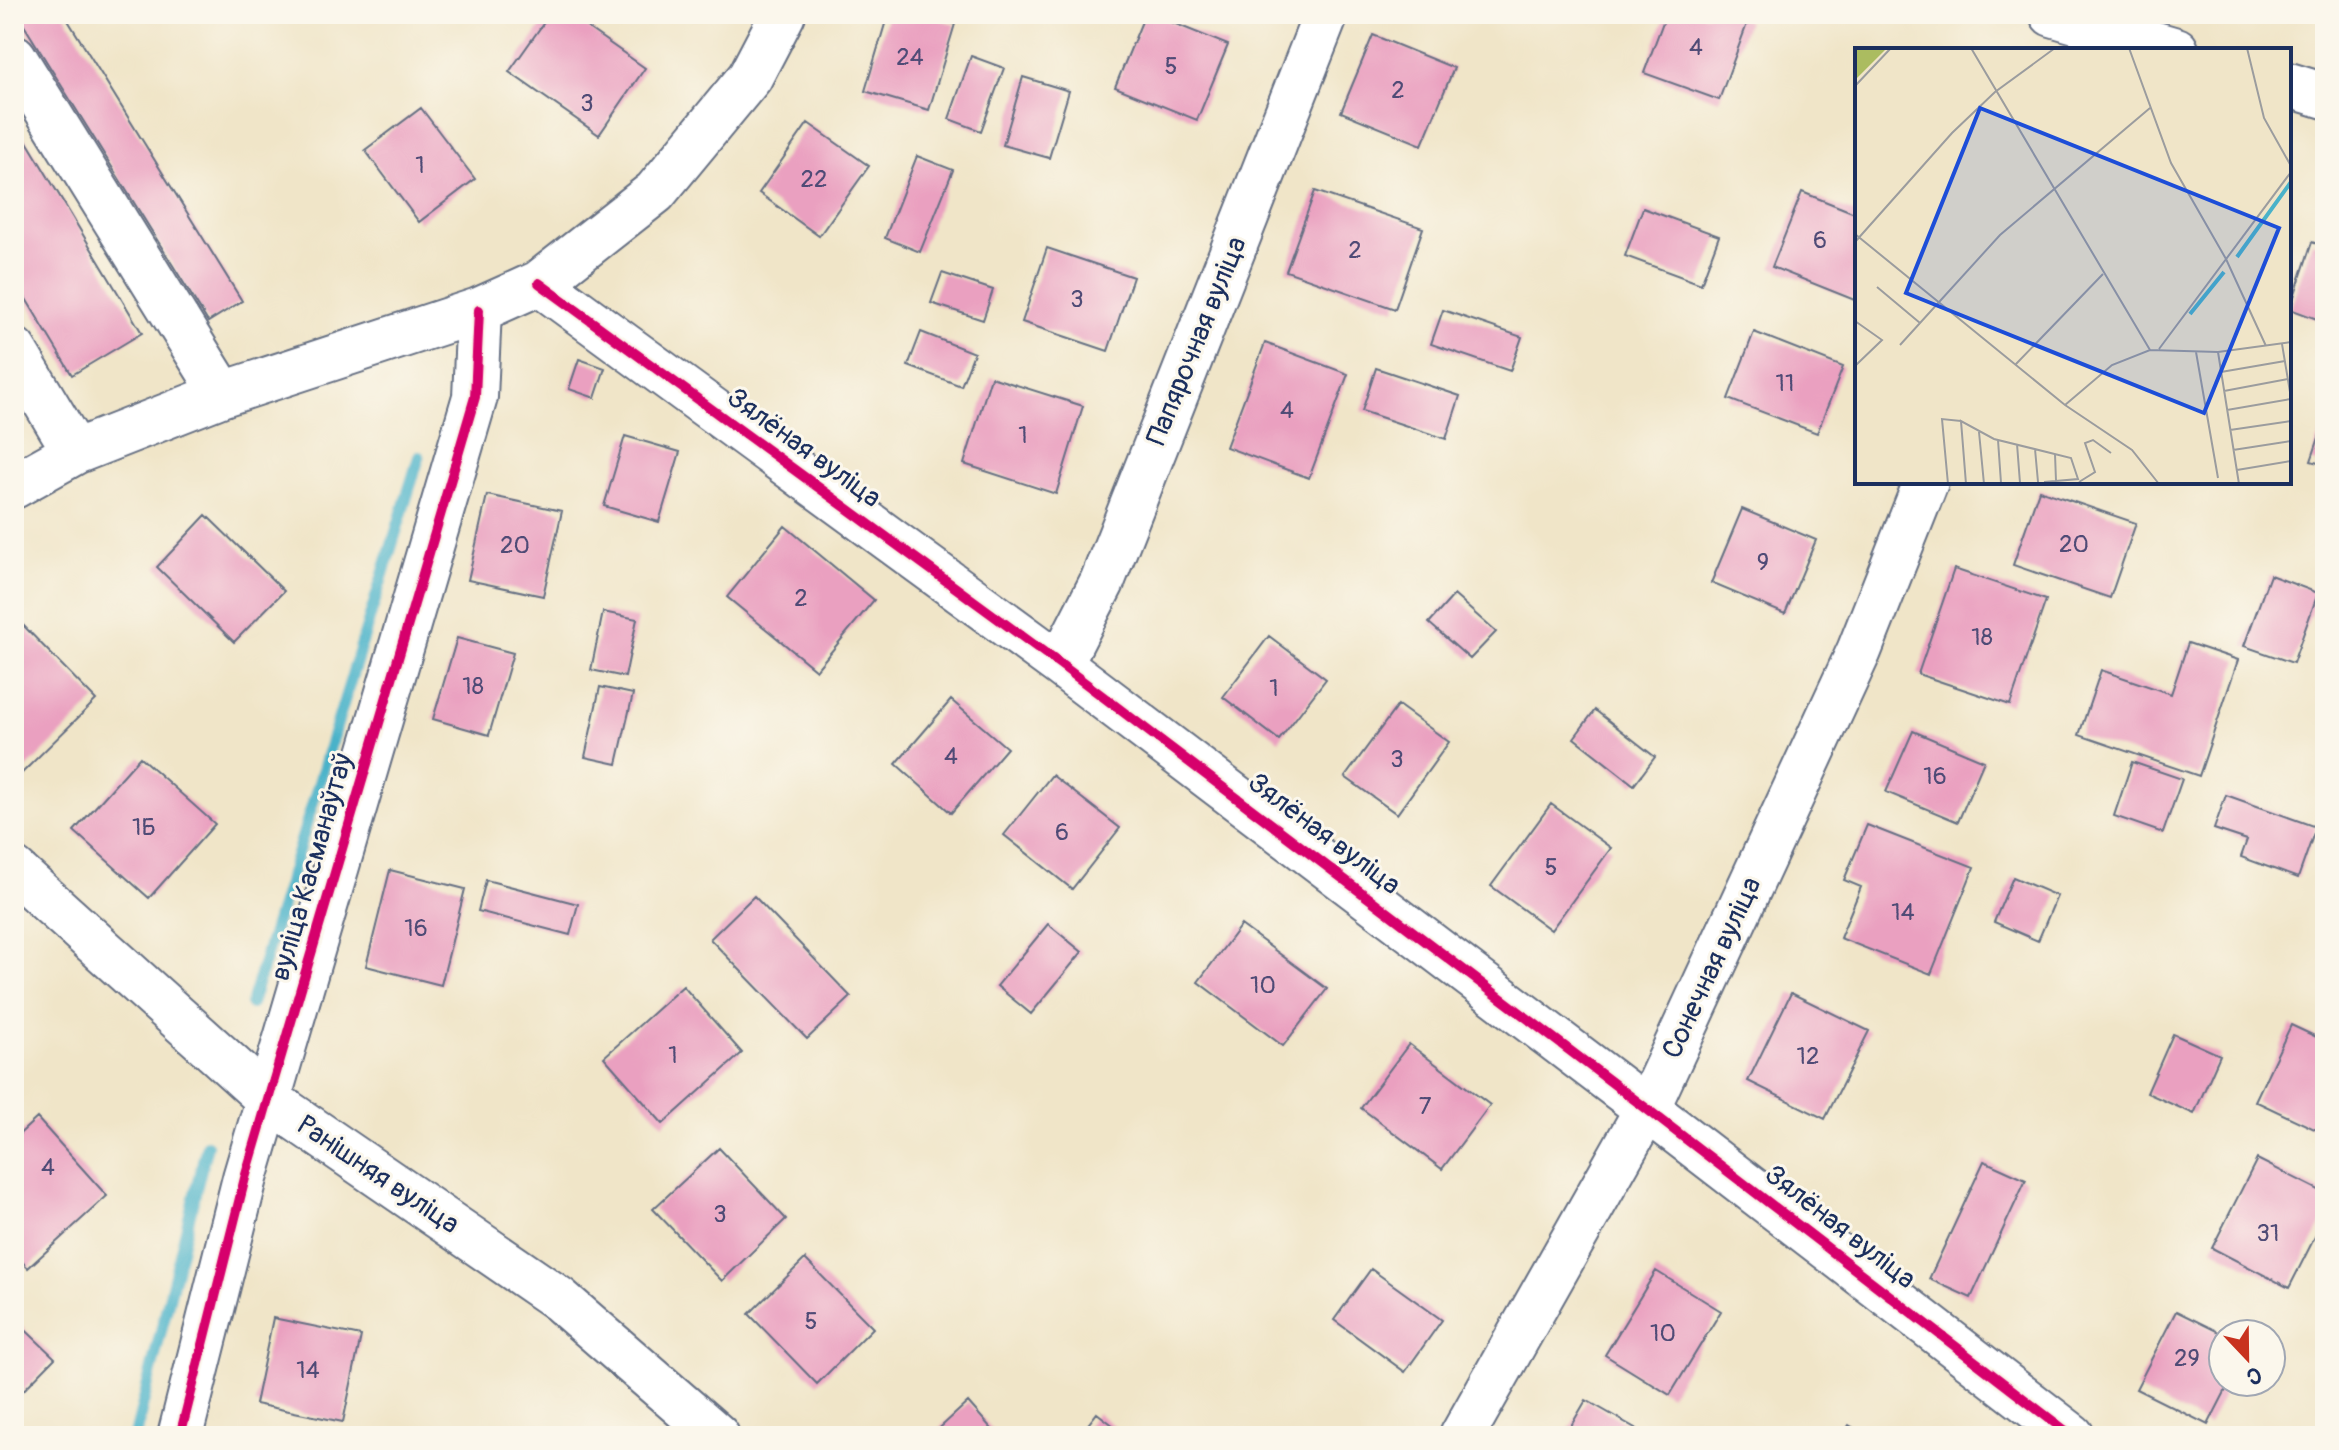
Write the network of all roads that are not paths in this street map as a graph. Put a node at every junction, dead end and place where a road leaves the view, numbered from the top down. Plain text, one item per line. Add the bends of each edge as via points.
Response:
1 (783, 14) edge
2 (1326, 14) edge
3 (2052, 14) edge
4 (2105, 31) edge
5 (2169, 48) edge
6 (14, 57) edge
7 (2291, 86) edge
8 (2325, 96) edge
9 (539, 283) junction
10 (479, 310) junction
11 (14, 350) edge
12 (223, 394) junction
13 (75, 452) junction
14 (1925, 484) edge
15 (14, 486) edge
16 (1060, 664) junction
17 (14, 870) edge
18 (269, 1100) junction
19 (1647, 1109) junction
20 (180, 1436) edge
21 (717, 1436) edge
22 (1462, 1436) edge
23 (2072, 1436) edge

1 - 9 street via 750,77 655,192
2 - 16 street, Папярочная вуліца via 1102,582
3 - 4 street
4 - 5 street
6 - 12 street
7 - 8 street
9 - 10 street
9 - 16 street, Зялёная вуліца
10 - 12 street
10 - 18 street, вуліца Касманаўтаў via 475,397
11 - 13 street
12 - 13 street
13 - 15 street
14 - 19 street, Сонечная вуліца via 1859,651
16 - 19 street, Зялёная вуліца
17 - 18 street, Ранішняя вуліца
18 - 20 street, вуліца Касманаўтаў
18 - 21 street, Ранішняя вуліца via 559,1299
19 - 22 street, Сонечная вуліца
19 - 23 street, Зялёная вуліца

